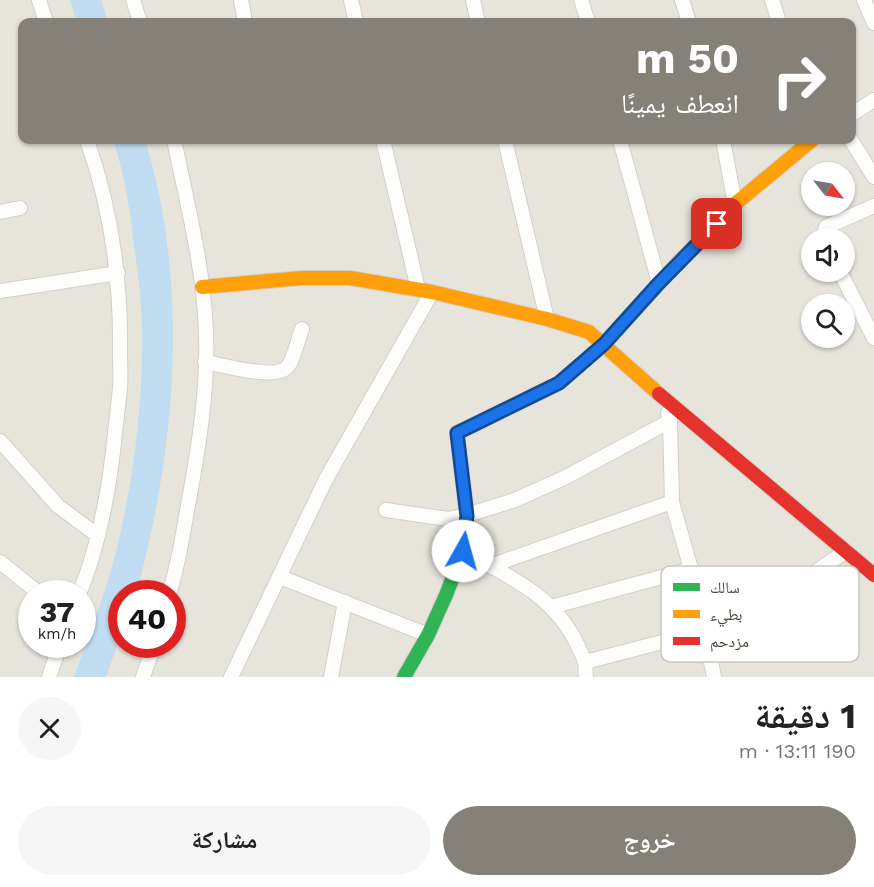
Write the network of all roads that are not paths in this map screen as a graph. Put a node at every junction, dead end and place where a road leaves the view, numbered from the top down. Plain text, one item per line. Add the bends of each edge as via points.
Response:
1 (39, 0) edge
2 (133, 0) edge
3 (241, 0) edge
4 (351, 0) edge
5 (473, 0) edge
6 (581, 0) edge
7 (682, 0) edge
8 (772, 0) edge
9 (864, 0) edge
10 (45, 18) edge
11 (139, 18) edge
12 (244, 18) edge
13 (355, 18) edge
14 (477, 18) edge
15 (587, 18) edge
16 (688, 18) edge
17 (778, 18) edge
18 (874, 23) edge
19 (874, 100) edge
20 (856, 111) edge
21 (88, 144) edge
22 (175, 144) edge
23 (384, 144) edge
24 (506, 144) edge
25 (621, 144) edge
26 (724, 144) edge
27 (807, 144) edge
28 (853, 144) edge
29 (874, 177) edge
30 (735, 204) junction
31 (874, 206) edge
32 (20, 208) dead end
33 (0, 212) edge
34 (826, 228) edge
35 (118, 273) junction
36 (845, 282) edge
37 (659, 283) junction
38 (202, 287) junction
39 (0, 291) edge
40 (425, 291) junction
41 (547, 319) junction
42 (303, 329) dead end
43 (874, 338) edge
44 (604, 344) junction
45 (206, 362) junction
46 (665, 399) junction
47 (670, 421) junction
48 (0, 441) edge
49 (672, 502) junction
50 (386, 510) dead end
51 (467, 516) junction
52 (98, 535) junction
53 (463, 551) junction
54 (846, 551) junction
55 (0, 562) edge
56 (490, 566) junction
57 (690, 566) edge
58 (824, 566) edge
59 (874, 574) edge
60 (280, 577) junction
61 (661, 577) edge
62 (22, 580) edge
63 (85, 580) edge
64 (173, 580) edge
65 (345, 602) junction
66 (551, 607) junction
67 (428, 635) junction
68 (661, 642) edge
69 (56, 658) edge
70 (150, 658) edge
71 (585, 662) junction
72 (711, 662) edge
73 (49, 677) edge
74 (143, 677) edge
75 (231, 677) edge
76 (332, 677) edge
77 (404, 677) edge
78 (586, 677) edge
79 (714, 677) edge

1 - 10 street
2 - 11 street
3 - 12 street
4 - 13 street
5 - 14 street
6 - 15 street
7 - 16 street
8 - 17 street
9 - 18 street
19 - 20 street
21 - 35 street via 109,218
22 - 38 street
23 - 40 street
24 - 41 street
25 - 37 street
26 - 30 street
27 - 30 street
28 - 29 street
30 - 37 street
31 - 34 street
32 - 33 street
35 - 39 street
35 - 52 street via 120,386 108,488
36 - 43 street
37 - 44 street
38 - 40 street via 350,278
38 - 45 street
40 - 41 street
40 - 60 street via 326,479
41 - 44 street via 589,332
42 - 45 street via 288,367 280,372
44 - 46 street
44 - 51 street via 559,383 457,433
45 - 64 street via 195,467
46 - 47 street
46 - 54 street
47 - 49 street
47 - 51 street via 566,477
48 - 52 street via 58,506
49 - 56 street
49 - 57 street
50 - 51 street via 448,519
51 - 53 street
52 - 63 street
53 - 56 street
53 - 67 street
54 - 58 street
54 - 59 street
55 - 62 street
56 - 66 street via 530,589
60 - 65 street
60 - 75 street
61 - 66 street
65 - 67 street
65 - 76 street
66 - 71 street via 572,633
67 - 77 street
68 - 71 street
69 - 73 street
70 - 74 street
71 - 78 street
72 - 79 street

